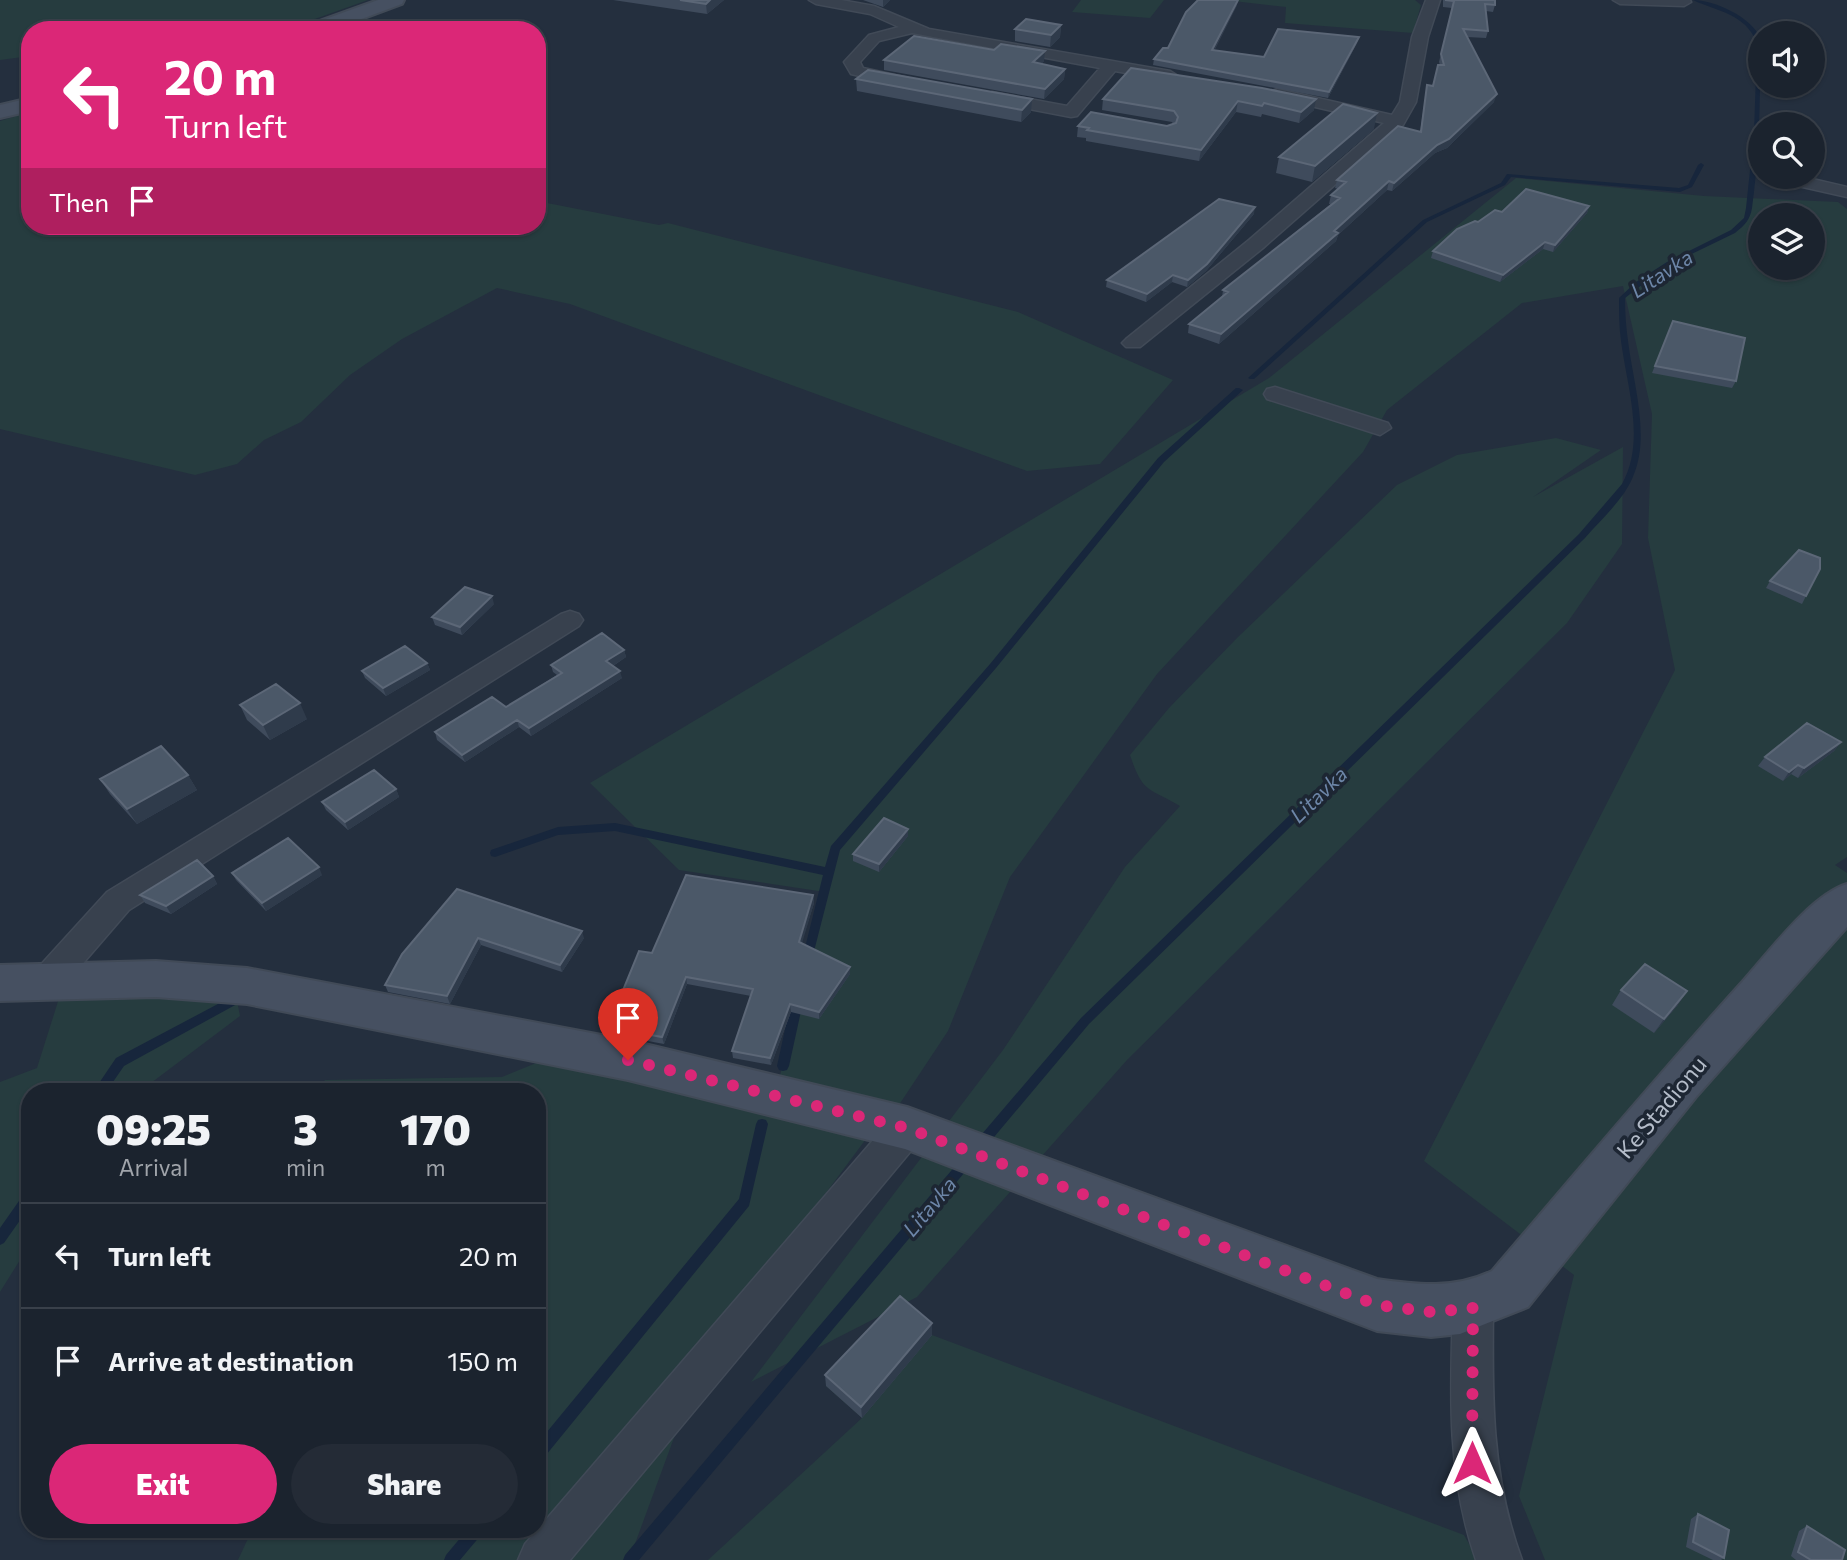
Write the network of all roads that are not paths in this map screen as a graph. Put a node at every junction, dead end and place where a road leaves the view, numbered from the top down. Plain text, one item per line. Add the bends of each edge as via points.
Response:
1 (395, 0) edge
2 (816, 0) edge
3 (1433, 0) edge
4 (1661, 1) edge
5 (1684, 2) dead end
6 (1622, 4) edge
7 (338, 21) edge
8 (912, 28) junction
9 (1110, 66) junction
10 (1192, 80) edge
11 (921, 84) edge
12 (1261, 91) edge
13 (976, 94) edge
14 (21, 106) edge
15 (0, 112) edge
16 (1397, 121) junction
17 (1825, 187) edge
18 (1847, 192) edge
19 (1133, 343) dead end
20 (1275, 394) dead end
21 (1380, 428) dead end
22 (570, 620) dead end
23 (1847, 900) edge
24 (48, 980) junction
25 (0, 983) edge
26 (925, 1134) junction
27 (1473, 1308) junction
28 (541, 1560) edge
29 (1499, 1560) edge

1 - 7 street
2 - 8 street via 874,10
3 - 16 street via 1420,37 1408,102
4 - 5 street
4 - 6 street
8 - 9 street
8 - 11 street via 874,38 852,66 866,74
9 - 10 street
9 - 13 street via 1078,114
12 - 16 street
14 - 15 street
16 - 19 street
17 - 18 street
20 - 21 street
22 - 24 street via 118,901
23 - 27 street, Ke Stadionu via 1679,1083 1510,1289
24 - 25 street
24 - 26 street via 156,979 247,985 628,1060
26 - 27 street via 1377,1305 1432,1312
26 - 28 street
27 - 29 street via 1472,1463 1485,1525

